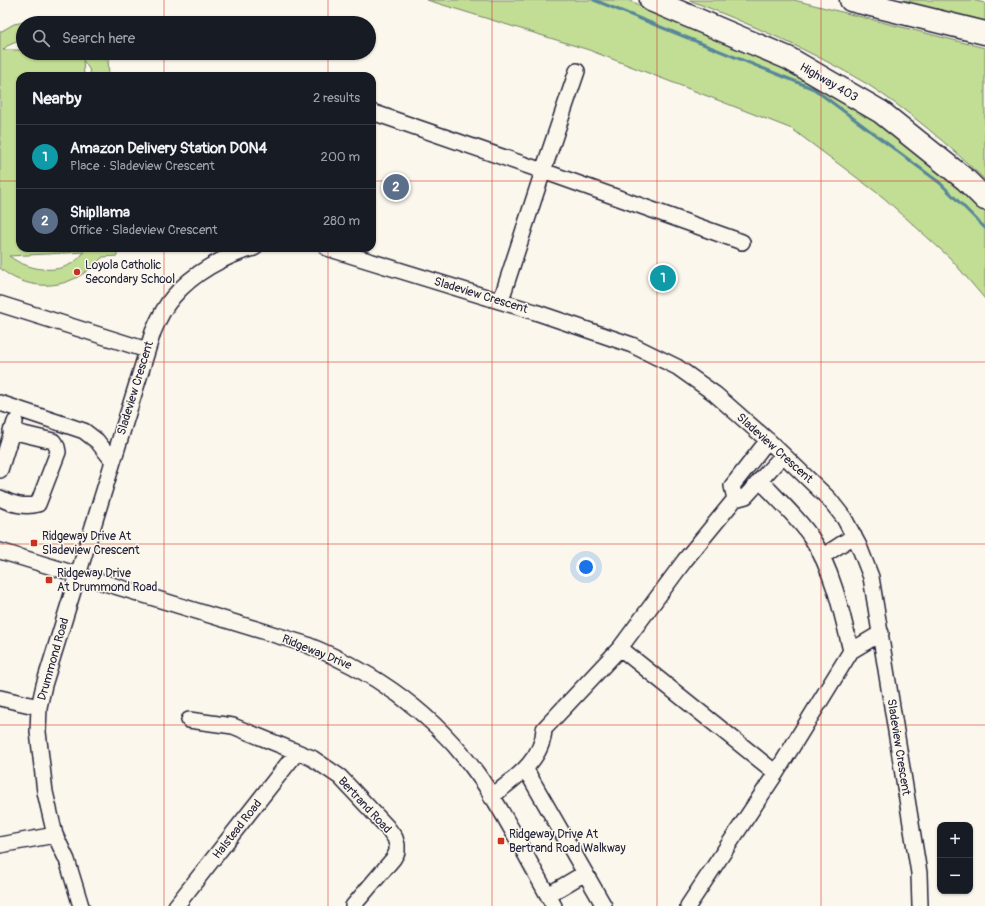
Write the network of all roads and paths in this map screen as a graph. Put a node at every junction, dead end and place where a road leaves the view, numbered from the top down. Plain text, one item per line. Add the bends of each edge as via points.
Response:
1 (651, 0) edge
2 (851, 0) edge
3 (985, 33) edge
4 (577, 71) dead end
5 (376, 113) edge
6 (543, 172) junction
7 (985, 199) edge
8 (742, 242) dead end
9 (242, 252) edge
10 (340, 252) edge
11 (501, 300) junction
12 (0, 304) edge
13 (147, 350) junction
14 (0, 404) edge
15 (20, 410) junction
16 (11, 431) junction
17 (768, 440) junction
18 (783, 455) junction
19 (113, 461) junction
20 (0, 470) edge
21 (760, 480) junction
22 (2, 499) edge
23 (735, 499) junction
24 (854, 536) junction
25 (0, 551) edge
26 (823, 556) junction
27 (78, 575) junction
28 (881, 633) junction
29 (620, 648) junction
30 (851, 651) junction
31 (0, 698) edge
32 (39, 707) junction
33 (189, 720) dead end
34 (297, 752) junction
35 (526, 770) junction
36 (776, 773) junction
37 (491, 797) junction
38 (55, 834) junction
39 (0, 844) edge
40 (585, 873) junction
41 (551, 900) edge
42 (82, 906) edge
43 (176, 906) edge
44 (353, 906) edge
45 (604, 906) edge
46 (688, 906) edge
47 (920, 906) edge

1 - 7 highway, Highway 403 via 788,58 881,112 966,180
2 - 3 highway
4 - 6 street
5 - 6 street
6 - 8 street
6 - 11 street
9 - 13 street, Sladeview Crescent via 225,258 206,270 173,297 161,315
10 - 11 street, Sladeview Crescent
11 - 17 street, Sladeview Crescent via 632,345 677,367 715,394
12 - 13 street
13 - 19 street, Sladeview Crescent
14 - 15 street
15 - 16 street
15 - 19 street via 84,431 98,441
16 - 20 street
16 - 22 street via 53,441 58,452 38,504 30,507
17 - 18 street, Sladeview Crescent
17 - 23 street via 732,486
18 - 21 street
18 - 24 street, Sladeview Crescent via 828,499 844,518
19 - 27 street, Sladeview Crescent
21 - 23 street via 746,496
21 - 26 street via 810,535
23 - 29 street via 685,560
24 - 26 street
24 - 28 street, Sladeview Crescent via 871,577
25 - 27 street, Ridgeway Drive
26 - 30 street via 844,620
27 - 32 street, Drummond Road
27 - 37 street, Ridgeway Drive via 305,644 356,667 398,693 426,717 463,756
28 - 30 street
28 - 47 street, Sladeview Crescent via 919,873
29 - 35 street via 544,729 544,741
29 - 36 street
30 - 36 street
31 - 32 street
32 - 38 street, Drummond Road via 41,764
33 - 34 street, Bertrand Road via 233,726
34 - 43 street, Halstead Road
34 - 44 street, Bertrand Road via 312,758 340,777 387,827 397,845 393,859
35 - 37 street
35 - 40 street
36 - 46 street
37 - 41 street, Ridgeway Drive
38 - 39 street
38 - 42 street, Drummond Road via 67,860
40 - 41 street
40 - 45 street

